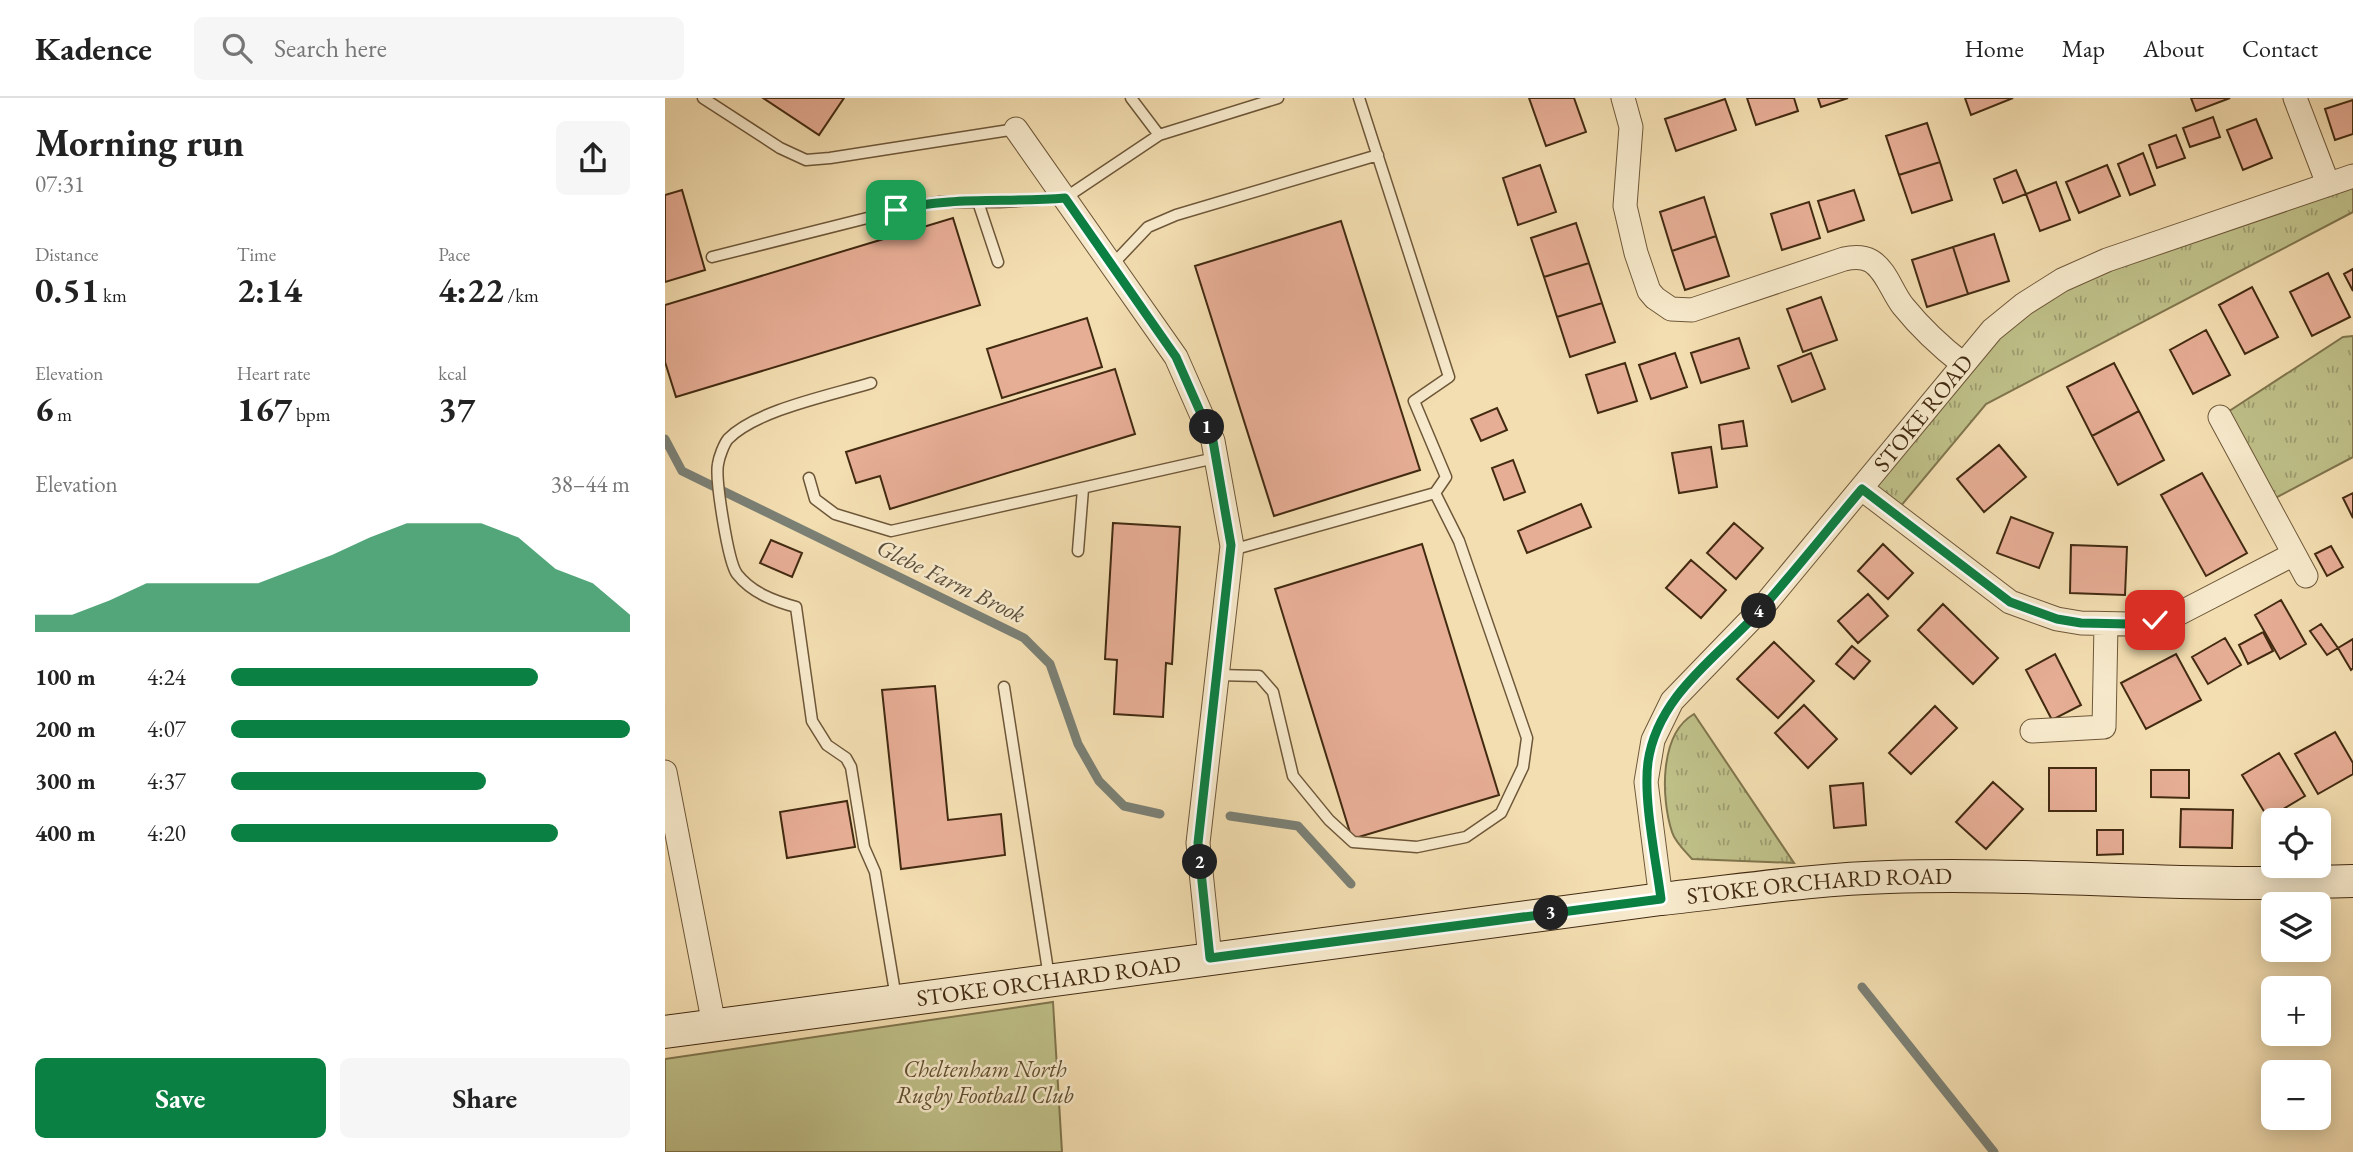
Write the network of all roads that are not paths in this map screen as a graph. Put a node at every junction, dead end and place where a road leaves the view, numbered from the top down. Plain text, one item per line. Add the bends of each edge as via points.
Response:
1 (703, 98) edge
2 (1131, 98) edge
3 (1278, 98) edge
4 (1359, 98) edge
5 (1623, 98) edge
6 (2295, 98) edge
7 (1016, 129) joint
8 (1159, 135) junction
9 (1378, 155) junction
10 (2353, 176) edge
11 (2328, 184) junction
12 (1065, 198) junction
13 (978, 202) junction
14 (712, 257) dead end
15 (998, 262) dead end
16 (1112, 265) junction
17 (1963, 364) junction
18 (871, 383) dead end
19 (2220, 417) dead end
20 (1215, 458) junction
21 (809, 478) dead end
22 (1083, 488) junction
23 (1862, 489) junction
24 (1435, 493) junction
25 (1078, 551) dead end
26 (1231, 551) junction
27 (2294, 554) junction
28 (2306, 576) dead end
29 (2106, 625) junction
30 (1217, 676) junction
31 (1004, 687) dead end
32 (2032, 732) dead end
33 (665, 772) edge
34 (2353, 881) edge
35 (1661, 899) junction
36 (1210, 958) junction
37 (1049, 980) junction
38 (897, 1001) junction
39 (714, 1025) junction
40 (665, 1032) edge

1 - 7 lane via 806,160
2 - 8 lane
3 - 8 lane
4 - 9 lane
5 - 17 street via 1631,127 1625,206 1650,291 1662,305 1692,310 1844,259 1863,258 1879,268 1903,306
6 - 11 street
7 - 12 street
8 - 12 lane
9 - 16 lane via 1176,215 1149,227
9 - 24 lane via 1449,377 1414,401 1446,477
10 - 11 street, STOKE ROAD
11 - 17 street, STOKE ROAD via 2107,260 2062,280 1992,330
12 - 13 lane
12 - 16 street
13 - 14 lane via 915,206
13 - 15 lane
16 - 20 street via 1176,357 1213,441
17 - 23 street, STOKE ROAD
18 - 38 lane via 748,424 726,441 717,465 728,551 736,573 772,601 796,607 812,722 827,746 851,767
19 - 27 street
20 - 22 lane
20 - 26 street
21 - 22 lane via 815,499 835,514 891,531
22 - 25 lane
23 - 29 street via 2010,602 2057,619
23 - 35 street, STOKE ROAD via 1761,609 1672,701 1661,720 1646,782
24 - 26 lane
24 - 30 lane via 1459,541 1527,738 1523,767 1501,813 1466,837 1416,847 1353,842 1293,776 1273,692 1259,676
26 - 30 street
27 - 28 street
27 - 29 street via 2178,614
29 - 32 street via 2104,727
30 - 36 street via 1198,843
31 - 37 lane
33 - 39 street
34 - 35 street, STOKE ORCHARD ROAD via 1888,877
35 - 36 street, STOKE ORCHARD ROAD
36 - 37 street, STOKE ORCHARD ROAD
37 - 38 street, STOKE ORCHARD ROAD
38 - 39 street, STOKE ORCHARD ROAD
39 - 40 street, STOKE ORCHARD ROAD

